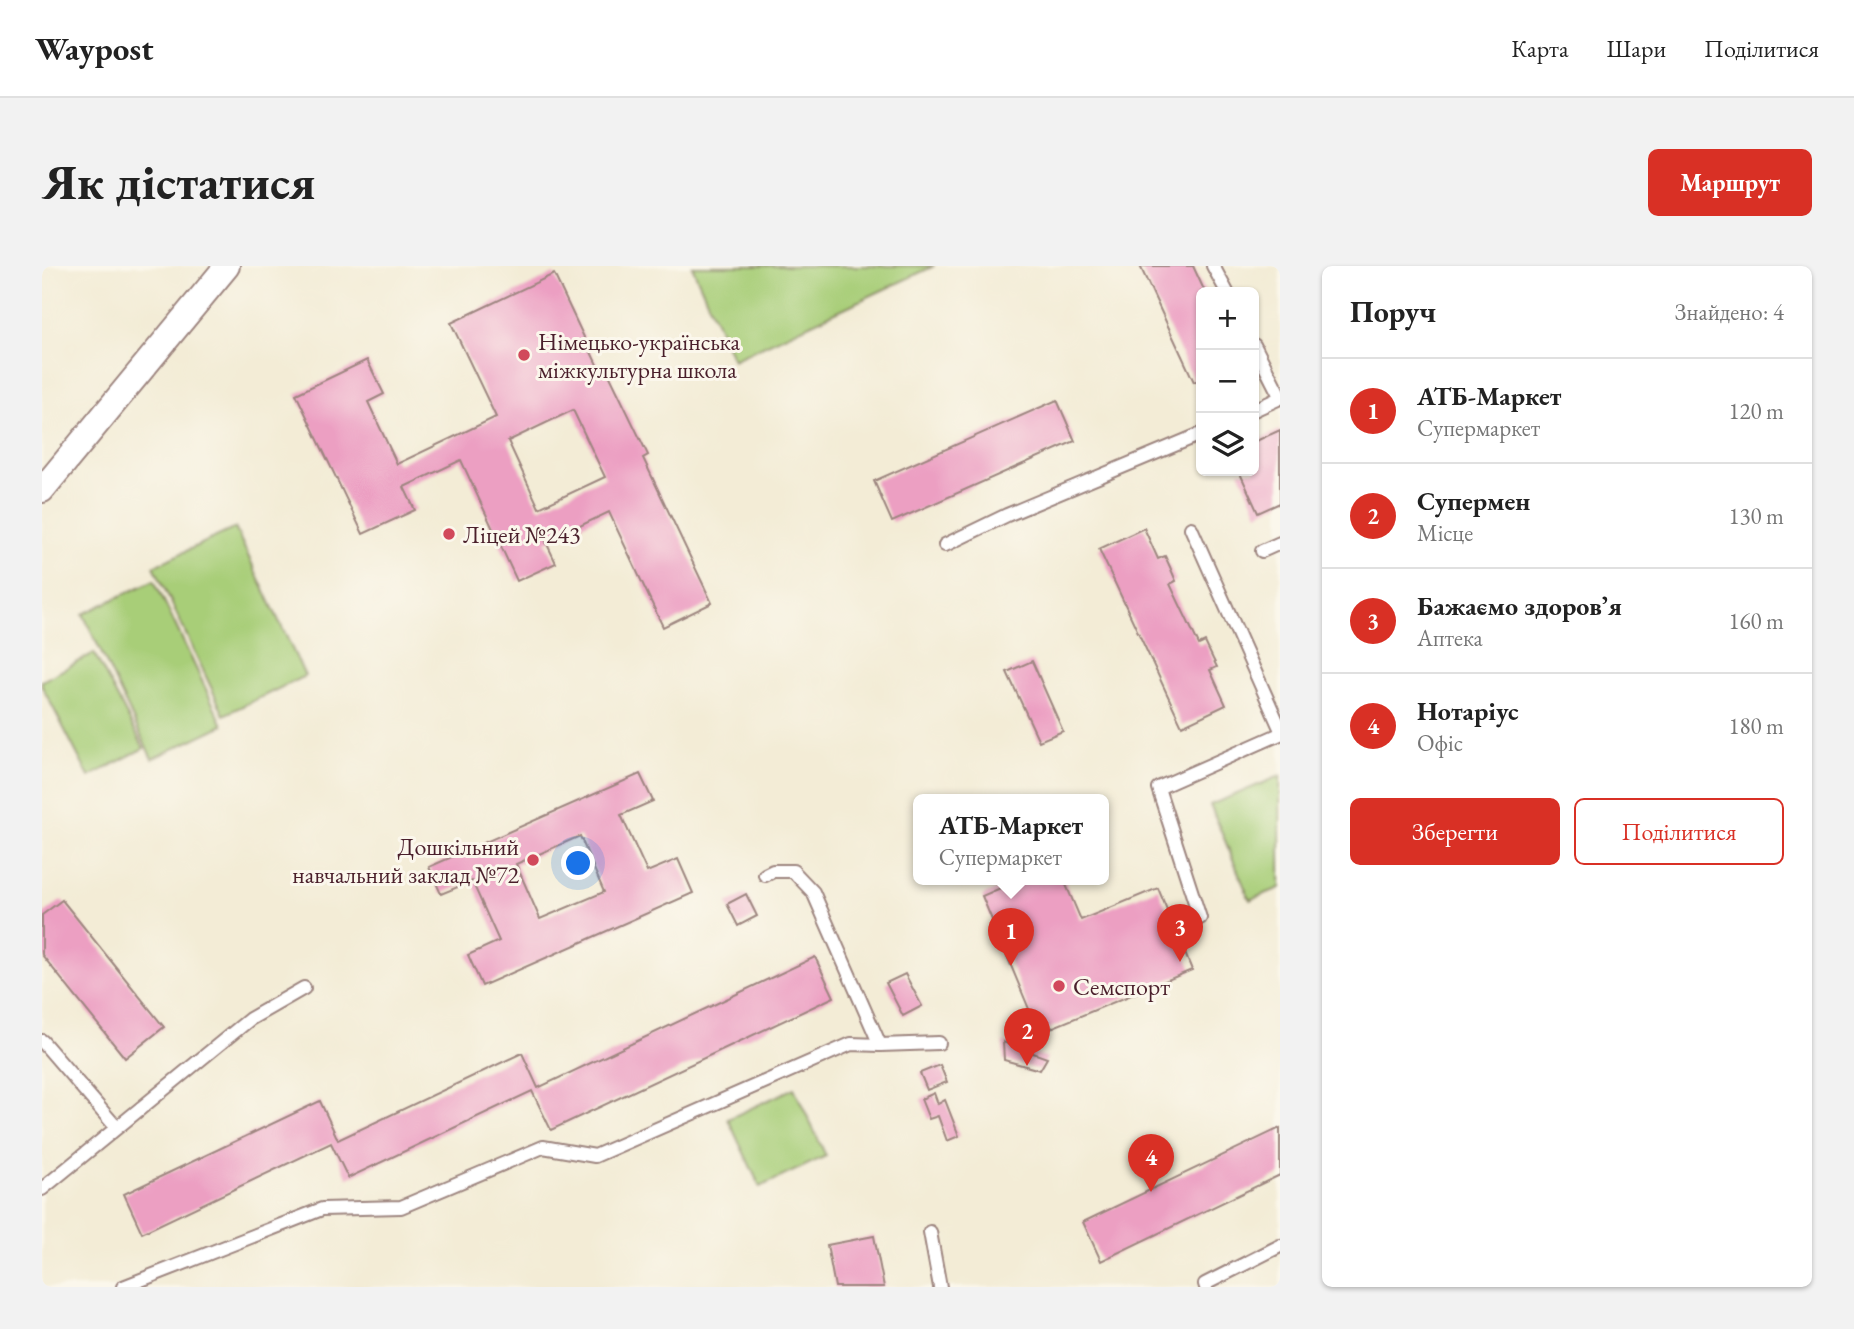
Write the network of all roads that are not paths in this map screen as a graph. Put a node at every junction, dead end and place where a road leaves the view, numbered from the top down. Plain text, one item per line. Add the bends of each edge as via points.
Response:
1 (227, 266) edge
2 (1213, 266) edge
3 (1224, 287) edge
4 (1256, 350) edge
5 (1280, 397) edge
6 (1259, 408) edge
7 (1196, 436) edge
8 (42, 490) edge
9 (1191, 528) dead end
10 (1280, 543) edge
11 (945, 545) dead end
12 (1262, 551) dead end
13 (1280, 728) edge
14 (1280, 734) edge
15 (765, 875) dead end
16 (1200, 918) dead end
17 (304, 988) dead end
18 (42, 1041) edge
19 (939, 1043) dead end
20 (880, 1045) junction
21 (116, 1127) junction
22 (42, 1189) edge
23 (930, 1232) dead end
24 (1280, 1246) edge
25 (123, 1287) edge
26 (940, 1287) edge
27 (1206, 1287) edge

1 - 8 street
2 - 3 lane
4 - 5 lane
5 - 6 lane
7 - 11 lane
9 - 13 lane
10 - 12 lane
14 - 16 lane via 1158,788
15 - 20 lane via 793,871 813,892
17 - 21 lane via 250,1019
18 - 21 lane
19 - 20 lane
20 - 25 lane via 851,1044 595,1156 543,1147 401,1207 322,1209
21 - 22 lane
23 - 26 lane
24 - 27 lane

